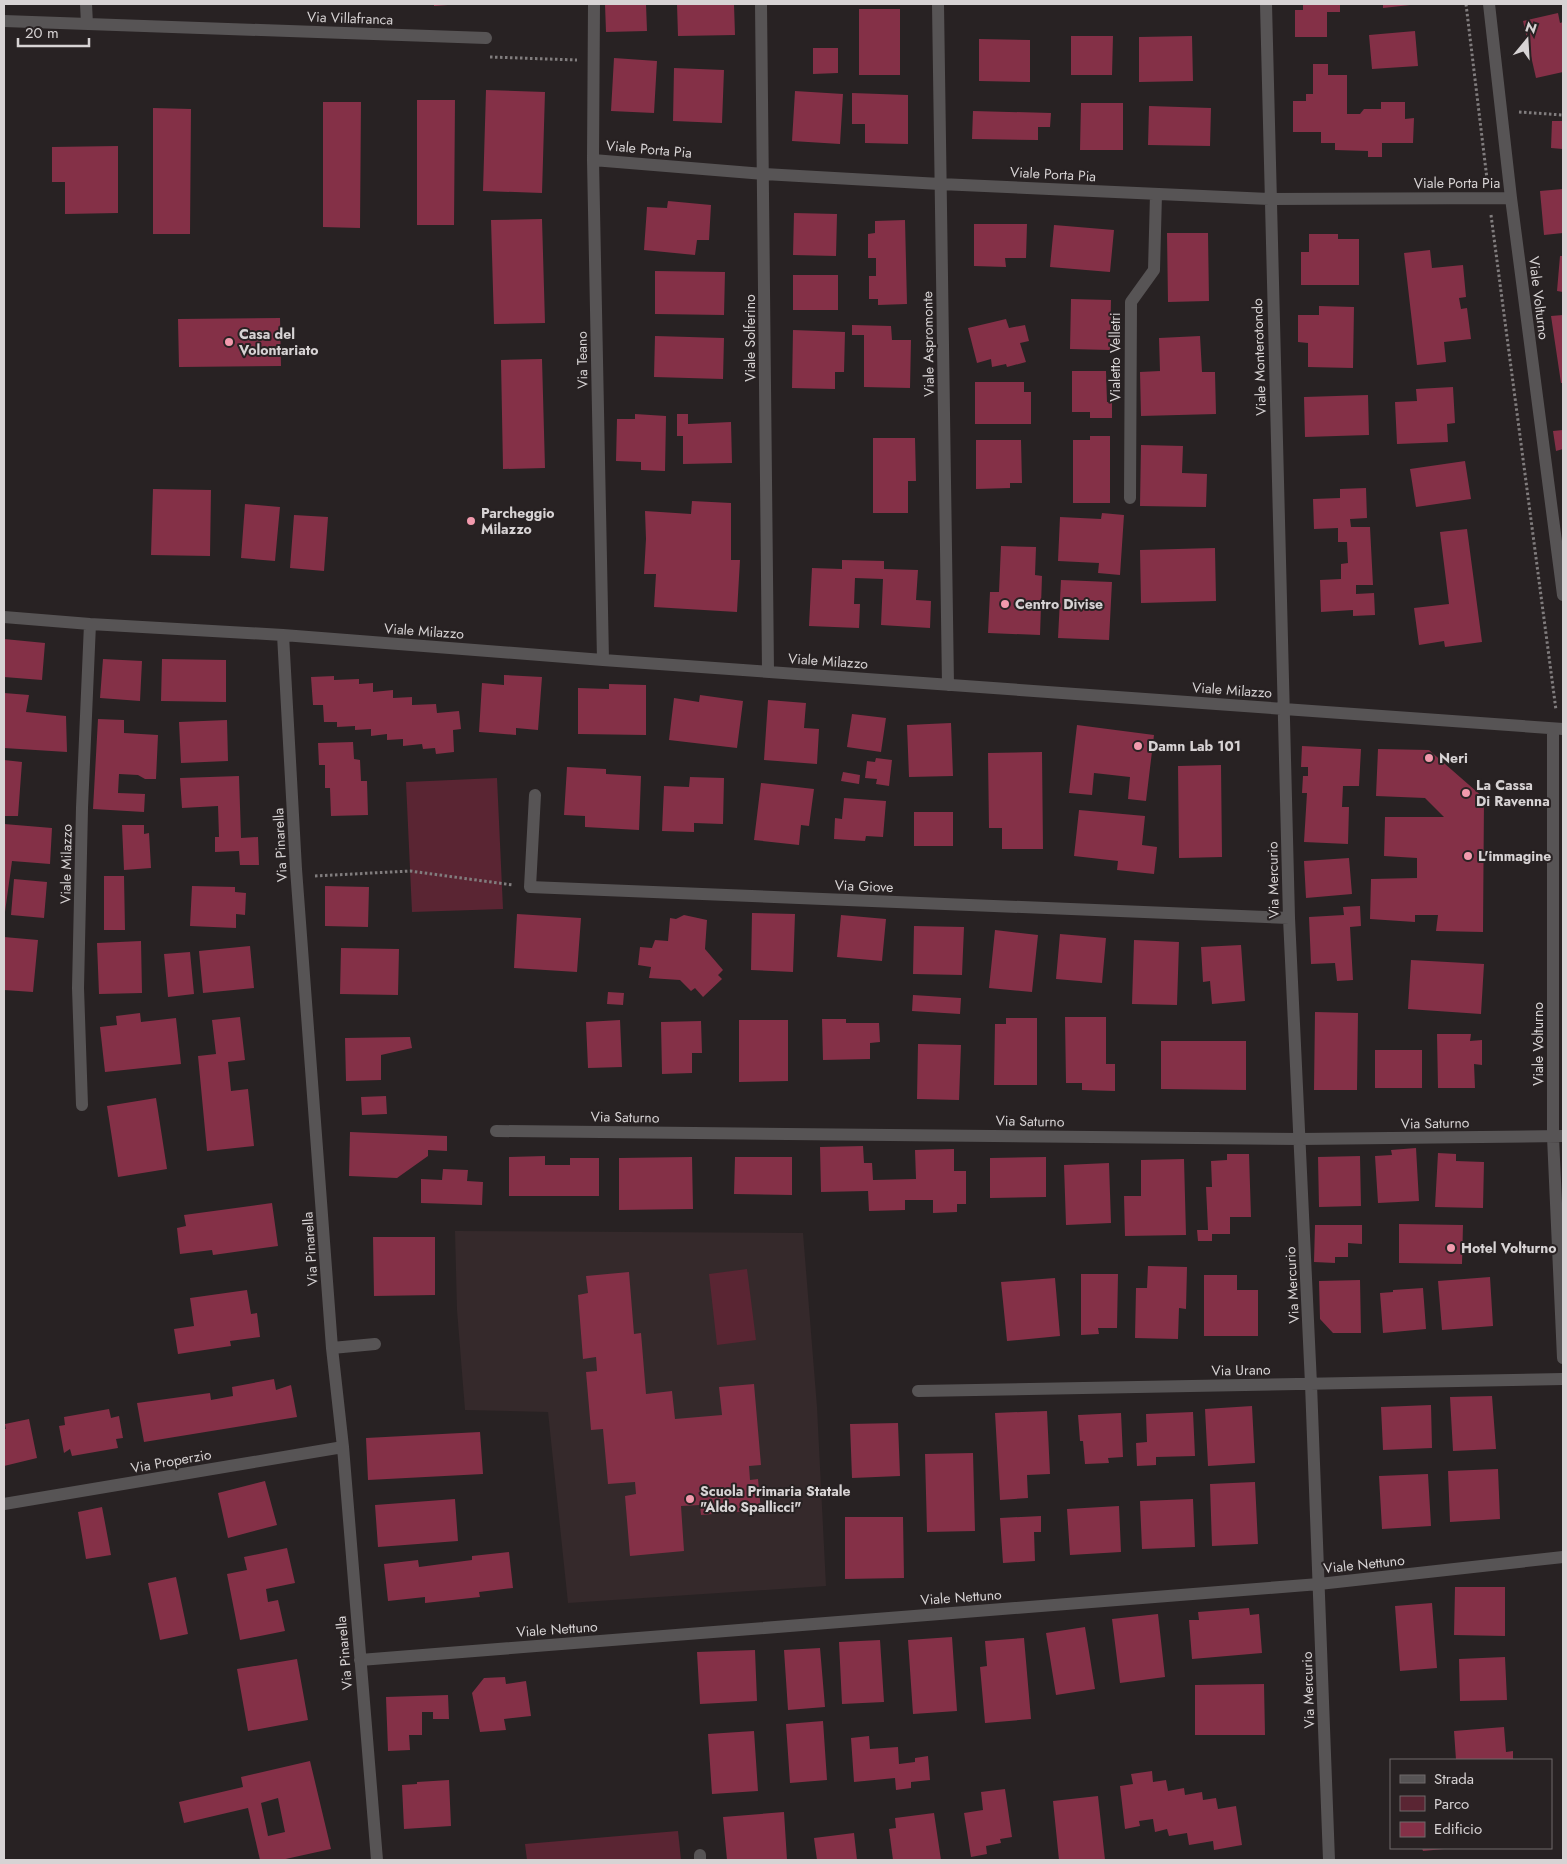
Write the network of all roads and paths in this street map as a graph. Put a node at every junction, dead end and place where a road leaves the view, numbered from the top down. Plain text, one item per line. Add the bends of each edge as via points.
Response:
1 (86, 4) edge
2 (594, 4) edge
3 (762, 4) edge
4 (938, 4) edge
5 (1266, 4) edge
6 (1466, 4) edge
7 (1489, 4) edge
8 (4, 21) edge
9 (87, 24) junction
10 (486, 38) dead end
11 (1501, 111) junction
12 (1563, 115) edge
13 (594, 160) junction
14 (764, 174) junction
15 (940, 184) junction
16 (1156, 194) junction
17 (1489, 198) junction
18 (1511, 198) junction
19 (1270, 199) junction
20 (1130, 498) dead end
21 (1563, 595) edge
22 (4, 617) edge
23 (90, 624) junction
24 (283, 635) junction
25 (603, 660) junction
26 (768, 672) junction
27 (948, 685) junction
28 (1284, 709) junction
29 (1558, 729) edge
30 (535, 795) dead end
31 (296, 869) junction
32 (530, 888) junction
33 (1289, 918) junction
34 (82, 1105) dead end
35 (496, 1131) dead end
36 (1558, 1136) edge
37 (1300, 1139) junction
38 (375, 1344) dead end
39 (332, 1348) junction
40 (1563, 1358) edge
41 (1563, 1379) edge
42 (1311, 1384) junction
43 (918, 1391) dead end
44 (343, 1447) junction
45 (4, 1504) edge
46 (1563, 1557) edge
47 (1319, 1584) junction
48 (360, 1660) junction
49 (377, 1860) edge
50 (1328, 1860) edge

1 - 9 street
2 - 13 street, Via Teano
3 - 14 street, Viale Solferino
4 - 15 street, Viale Aspromonte
5 - 19 street, Viale Monterotondo
6 - 17 path
7 - 11 street, Viale Volturno
8 - 9 street, Via Villafranca
9 - 10 street, Via Villafranca
11 - 12 path
11 - 18 street, Viale Volturno
13 - 14 street, Viale Porta Pia
13 - 25 street, Via Teano
14 - 15 street, Viale Porta Pia
14 - 26 street, Viale Solferino
15 - 16 street, Viale Porta Pia
15 - 27 street, Viale Aspromonte
16 - 19 street, Viale Porta Pia
16 - 20 street, Vialetto Velletri via 1154,270 1131,302
17 - 18 street, Viale Porta Pia
17 - 19 street, Viale Porta Pia
17 - 29 path
18 - 21 street, Viale Volturno
19 - 28 street, Viale Monterotondo
22 - 23 street, Viale Milazzo
23 - 24 street, Viale Milazzo
23 - 34 street, Viale Milazzo via 78,988
24 - 25 street, Viale Milazzo
24 - 31 street, Via Pinarella
25 - 26 street, Viale Milazzo
26 - 27 street, Viale Milazzo
27 - 28 street, Viale Milazzo
28 - 29 street, Viale Milazzo
28 - 33 street, Via Mercurio
29 - 36 street, Viale Volturno
30 - 32 street
31 - 32 path via 312,876 410,871
31 - 39 street, Via Pinarella
32 - 33 street, Via Giove
33 - 37 street, Via Mercurio
35 - 37 street, Via Saturno
36 - 37 street, Via Saturno
36 - 40 street, Viale Volturno
37 - 42 street, Via Mercurio
38 - 39 street
39 - 44 street, Via Pinarella
41 - 42 street, Via Urano
42 - 43 street, Via Urano
42 - 47 street, Via Mercurio
44 - 45 street, Via Properzio
44 - 48 street, Via Pinarella
46 - 47 street, Viale Nettuno
47 - 48 street, Viale Nettuno
47 - 50 street, Via Mercurio
48 - 49 street, Via Pinarella

